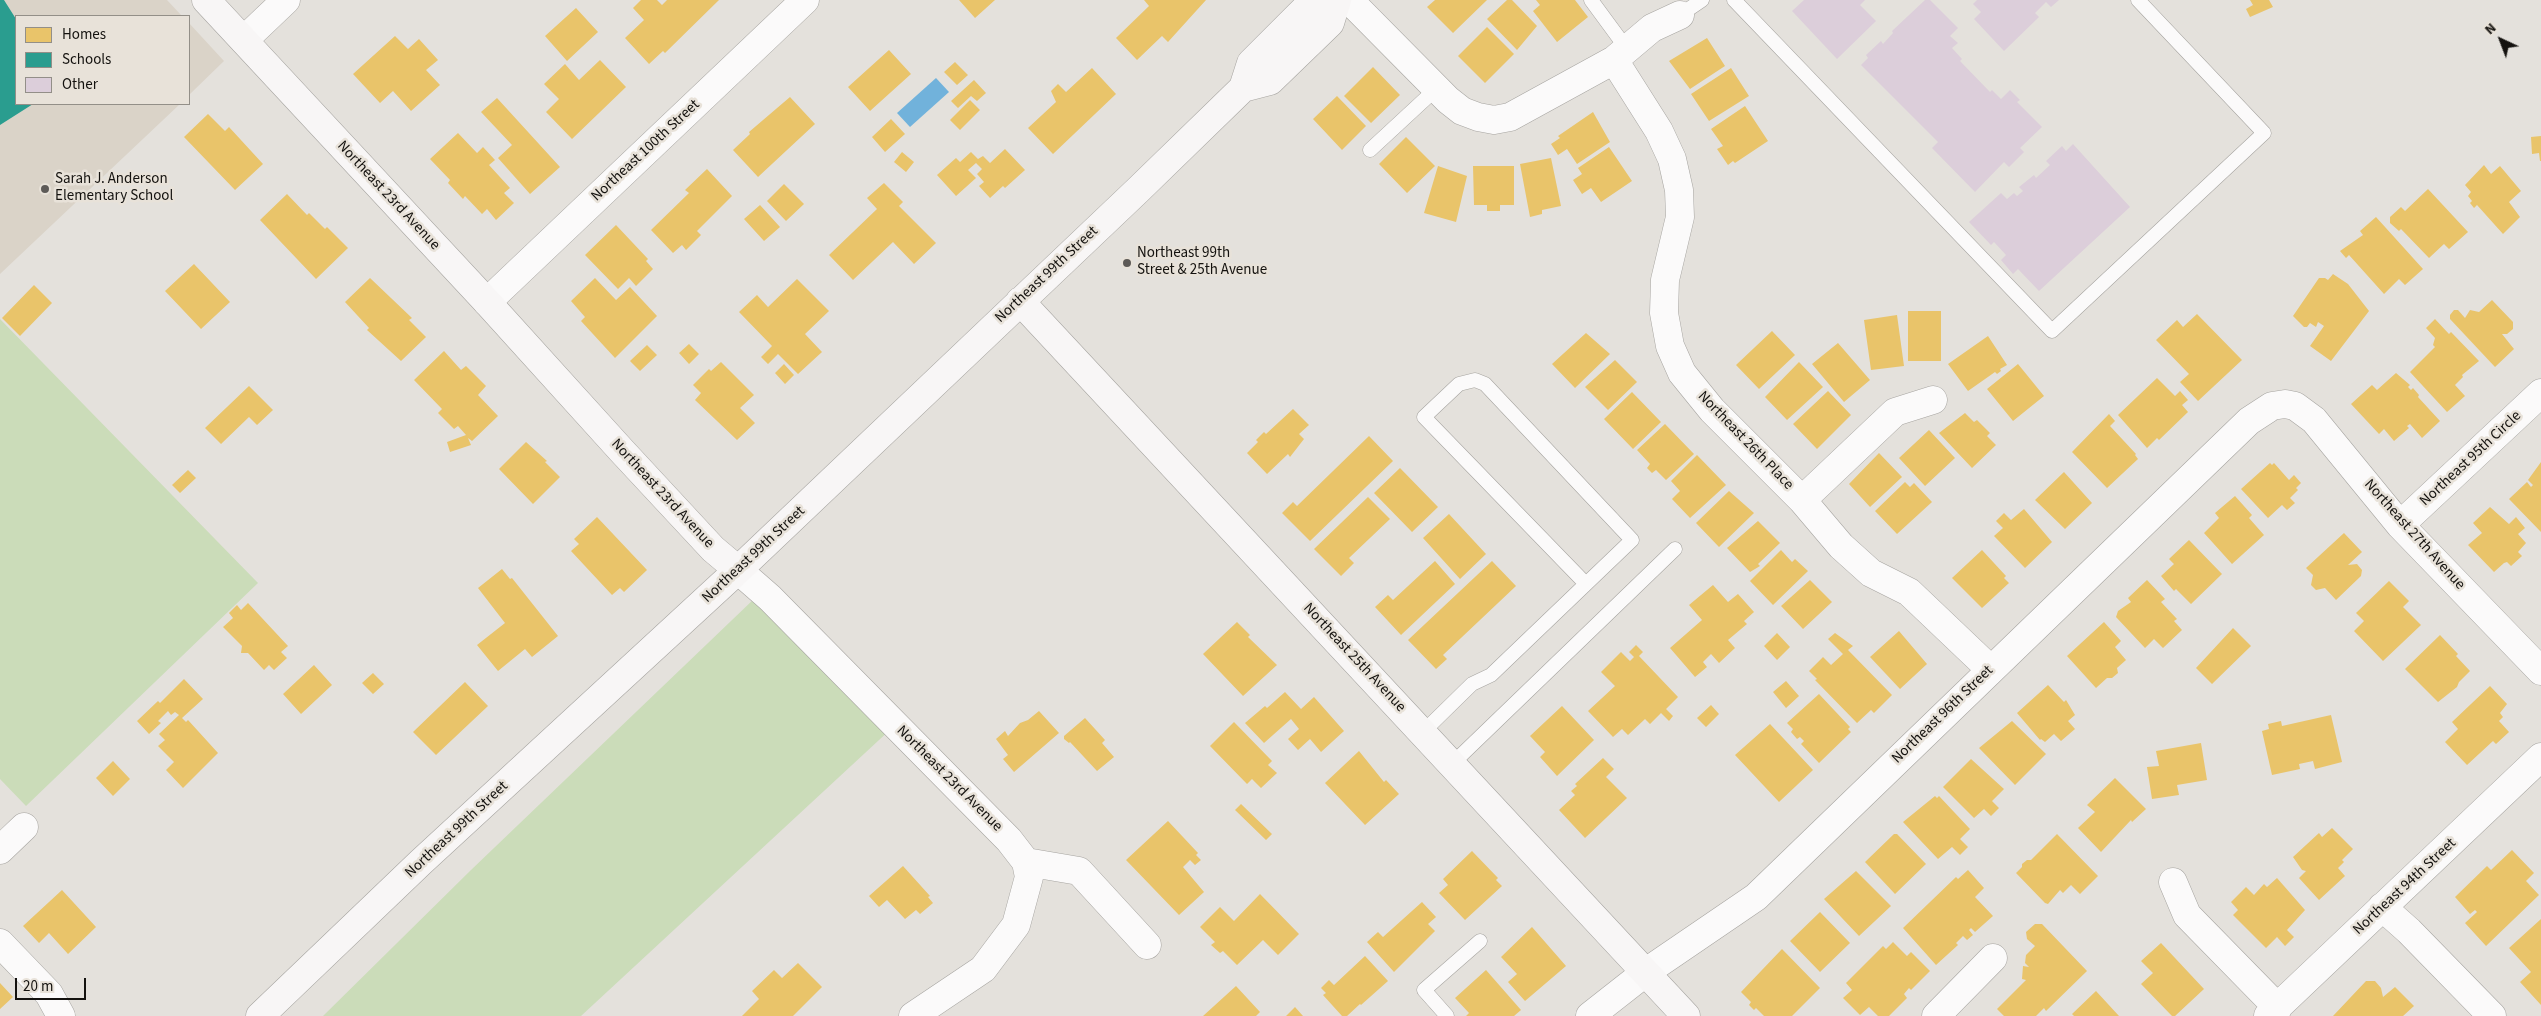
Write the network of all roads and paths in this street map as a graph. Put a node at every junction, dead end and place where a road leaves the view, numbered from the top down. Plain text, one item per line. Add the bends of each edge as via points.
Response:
1 (206, 0) edge
2 (286, 0) edge
3 (805, 0) edge
4 (1319, 0) edge
5 (1337, 0) edge
6 (1349, 0) edge
7 (1591, 0) edge
8 (1702, 0) edge
9 (1734, 0) edge
10 (2138, 0) edge
11 (1680, 15) joint
12 (244, 40) junction
13 (1620, 55) junction
14 (1243, 88) junction
15 (1436, 88) junction
16 (1370, 150) dead end
17 (1020, 301) junction
18 (487, 302) junction
19 (2541, 393) edge
20 (1933, 400) dead end
21 (2285, 404) joint
22 (1802, 500) junction
23 (2400, 525) junction
24 (1675, 549) dead end
25 (738, 570) junction
26 (1586, 584) junction
27 (1990, 670) junction
28 (2541, 671) edge
29 (1423, 732) junction
30 (2541, 758) edge
31 (1452, 764) junction
32 (24, 827) dead end
33 (0, 850) edge
34 (1026, 862) junction
35 (2173, 882) dead end
36 (2382, 907) junction
37 (1480, 941) dead end
38 (0, 943) edge
39 (1147, 945) dead end
40 (1994, 958) dead end
41 (1646, 972) junction
42 (1949, 1011) edge
43 (2273, 1012) edge
44 (61, 1016) edge
45 (260, 1016) edge
46 (914, 1016) edge
47 (1447, 1016) edge
48 (1590, 1016) edge
49 (1686, 1016) edge
50 (2492, 1016) edge

1 - 12 street, Northeast 23rd Avenue
2 - 12 street
3 - 18 street, Northeast 100th Street
4 - 14 street, Northeast 99th Street via 1311,3 1251,63
5 - 14 street, Northeast 99th Street via 1330,23 1270,81
6 - 15 street
7 - 13 lane
8 - 11 lane
9 - 10 lane via 2052,332 2264,133
11 - 13 street via 1652,28
12 - 18 street, Northeast 23rd Avenue
13 - 15 street via 1510,117 1485,119 1462,110
13 - 22 street, Northeast 26th Place via 1672,159 1680,190 1680,217 1665,280 1664,313 1670,346 1682,373 1712,410
14 - 17 street, Northeast 99th Street
15 - 16 lane
17 - 25 street, Northeast 99th Street
17 - 29 street, Northeast 25th Avenue
18 - 25 street, Northeast 23rd Avenue via 713,549
19 - 23 street, Northeast 95th Circle
20 - 22 street via 1895,412
21 - 23 street, Northeast 27th Avenue via 2295,406 2314,420
21 - 27 street, Northeast 96th Street via 2260,412
22 - 27 street, Northeast 26th Place via 1841,546 1871,573 1909,592
23 - 28 street, Northeast 27th Avenue
24 - 31 lane
25 - 34 street, Northeast 23rd Avenue via 770,598 1002,833
25 - 45 street, Northeast 99th Street via 421,862
26 - 26 lane via 1632,540 1485,384 1475,380 1459,384 1424,417
26 - 29 lane via 1491,675 1472,684
27 - 41 street, Northeast 96th Street via 1756,897
29 - 31 street, Northeast 25th Avenue
30 - 36 street, Northeast 94th Street
31 - 41 street, Northeast 25th Avenue
32 - 33 street
34 - 39 street via 1079,871
34 - 46 street via 1029,878 1016,924 983,969
35 - 43 street via 2187,915
36 - 43 street, Northeast 94th Street
36 - 50 street via 2409,930
37 - 47 lane via 1424,990
38 - 44 street via 49,994
40 - 42 street
41 - 48 street, Northeast 96th Street
41 - 49 street, Northeast 25th Avenue

